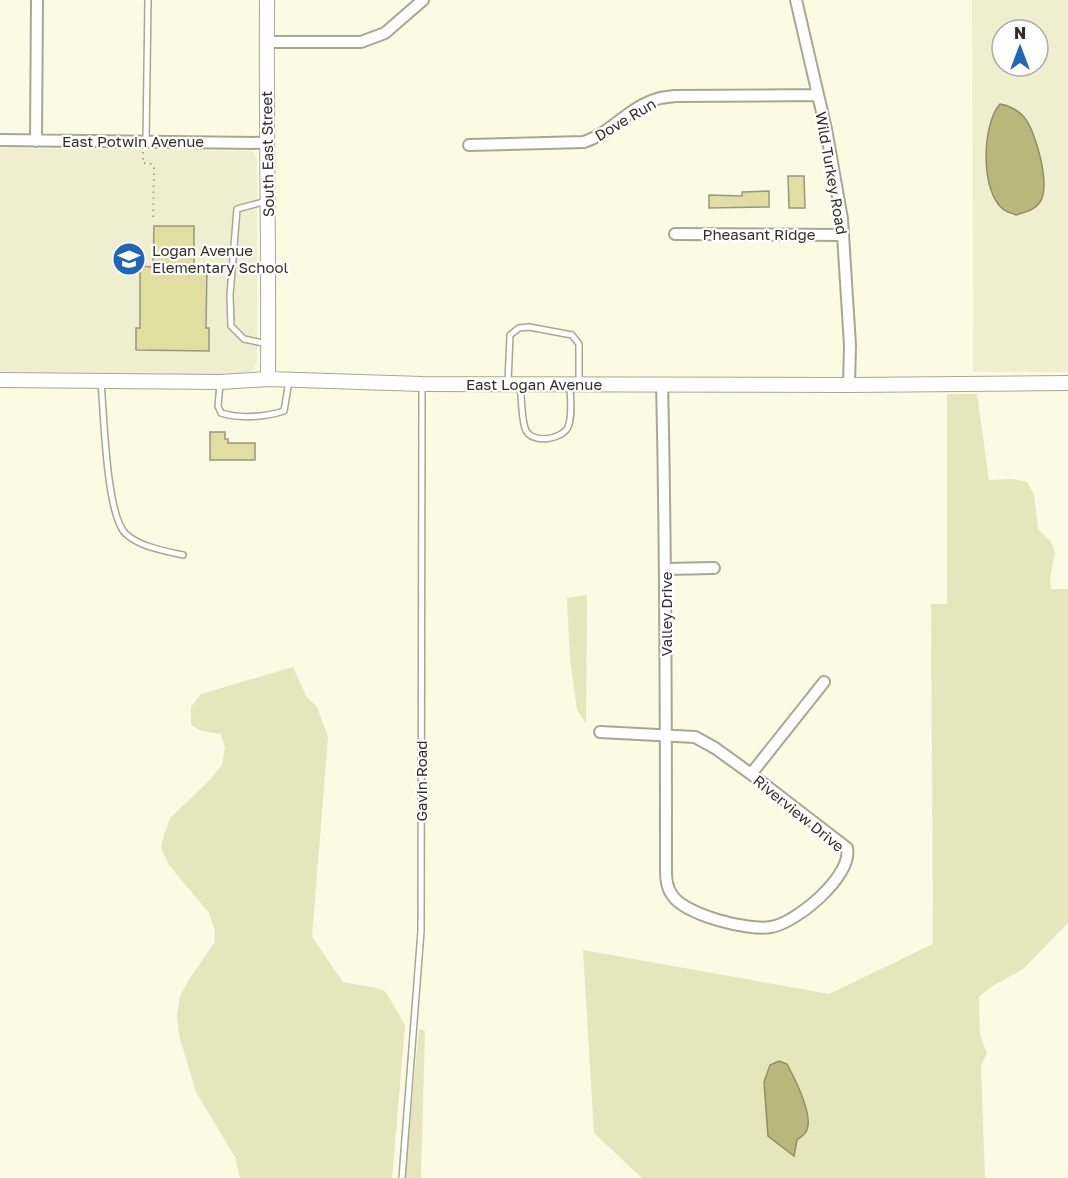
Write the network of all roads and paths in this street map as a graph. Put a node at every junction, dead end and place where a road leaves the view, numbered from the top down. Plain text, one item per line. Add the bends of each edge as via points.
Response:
1 (37, 0) edge
2 (148, 0) edge
3 (267, 0) edge
4 (423, 0) edge
5 (796, 0) edge
6 (266, 42) junction
7 (818, 95) junction
8 (0, 140) edge
9 (36, 141) junction
10 (266, 142) junction
11 (469, 145) dead end
12 (144, 146) junction
13 (269, 200) junction
14 (153, 220) dead end
15 (675, 234) dead end
16 (843, 235) junction
17 (268, 344) junction
18 (268, 379) junction
19 (0, 380) edge
20 (101, 381) junction
21 (289, 381) junction
22 (220, 382) junction
23 (1068, 383) edge
24 (422, 384) junction
25 (514, 384) junction
26 (575, 384) junction
27 (662, 384) junction
28 (849, 385) junction
29 (183, 555) dead end
30 (714, 568) dead end
31 (666, 569) junction
32 (824, 682) dead end
33 (600, 732) dead end
34 (666, 734) junction
35 (751, 774) junction
36 (666, 845) joint
37 (402, 1178) edge

1 - 9 street
2 - 12 lane
3 - 6 street, South East Street
4 - 6 street via 385,33 361,42
5 - 7 street, Wild Turkey Road
6 - 10 street, South East Street
7 - 11 street, Dove Run via 675,96 655,99 599,137 584,142
7 - 16 street, Wild Turkey Road
8 - 9 street, East Potwin Avenue
9 - 12 street, East Potwin Avenue
10 - 12 street, East Potwin Avenue
10 - 13 street, South East Street
12 - 14 path via 143,163 154,168
13 - 17 street, South East Street
13 - 17 lane via 237,209 230,295 231,326 244,339
15 - 16 street, Pheasant Ridge
16 - 28 street, Wild Turkey Road
17 - 18 street, South East Street
18 - 21 street, East Logan Avenue
18 - 22 street, East Logan Avenue
19 - 20 street, East Logan Avenue
20 - 22 street, East Logan Avenue
20 - 29 lane via 111,490 119,526 127,535 157,549
21 - 22 lane via 284,411 240,417 221,413
21 - 24 street, East Logan Avenue
23 - 28 street, East Logan Avenue
24 - 25 street, East Logan Avenue
24 - 37 lane, Gavin Road via 421,931
25 - 26 street, East Logan Avenue
25 - 26 lane via 525,428 541,439 563,434 568,427
25 - 26 lane via 510,335 529,327 572,335 579,344
26 - 27 street, East Logan Avenue
27 - 28 street, East Logan Avenue
27 - 31 street, Valley Drive
30 - 31 street
31 - 34 street, Valley Drive
32 - 35 street
33 - 34 street, Riverview Drive
34 - 35 street, Riverview Drive via 695,737
34 - 36 street, Valley Drive
35 - 36 street, Riverview Drive via 847,848 848,861 831,887 794,918 773,927 752,928 694,910 672,895 667,882

